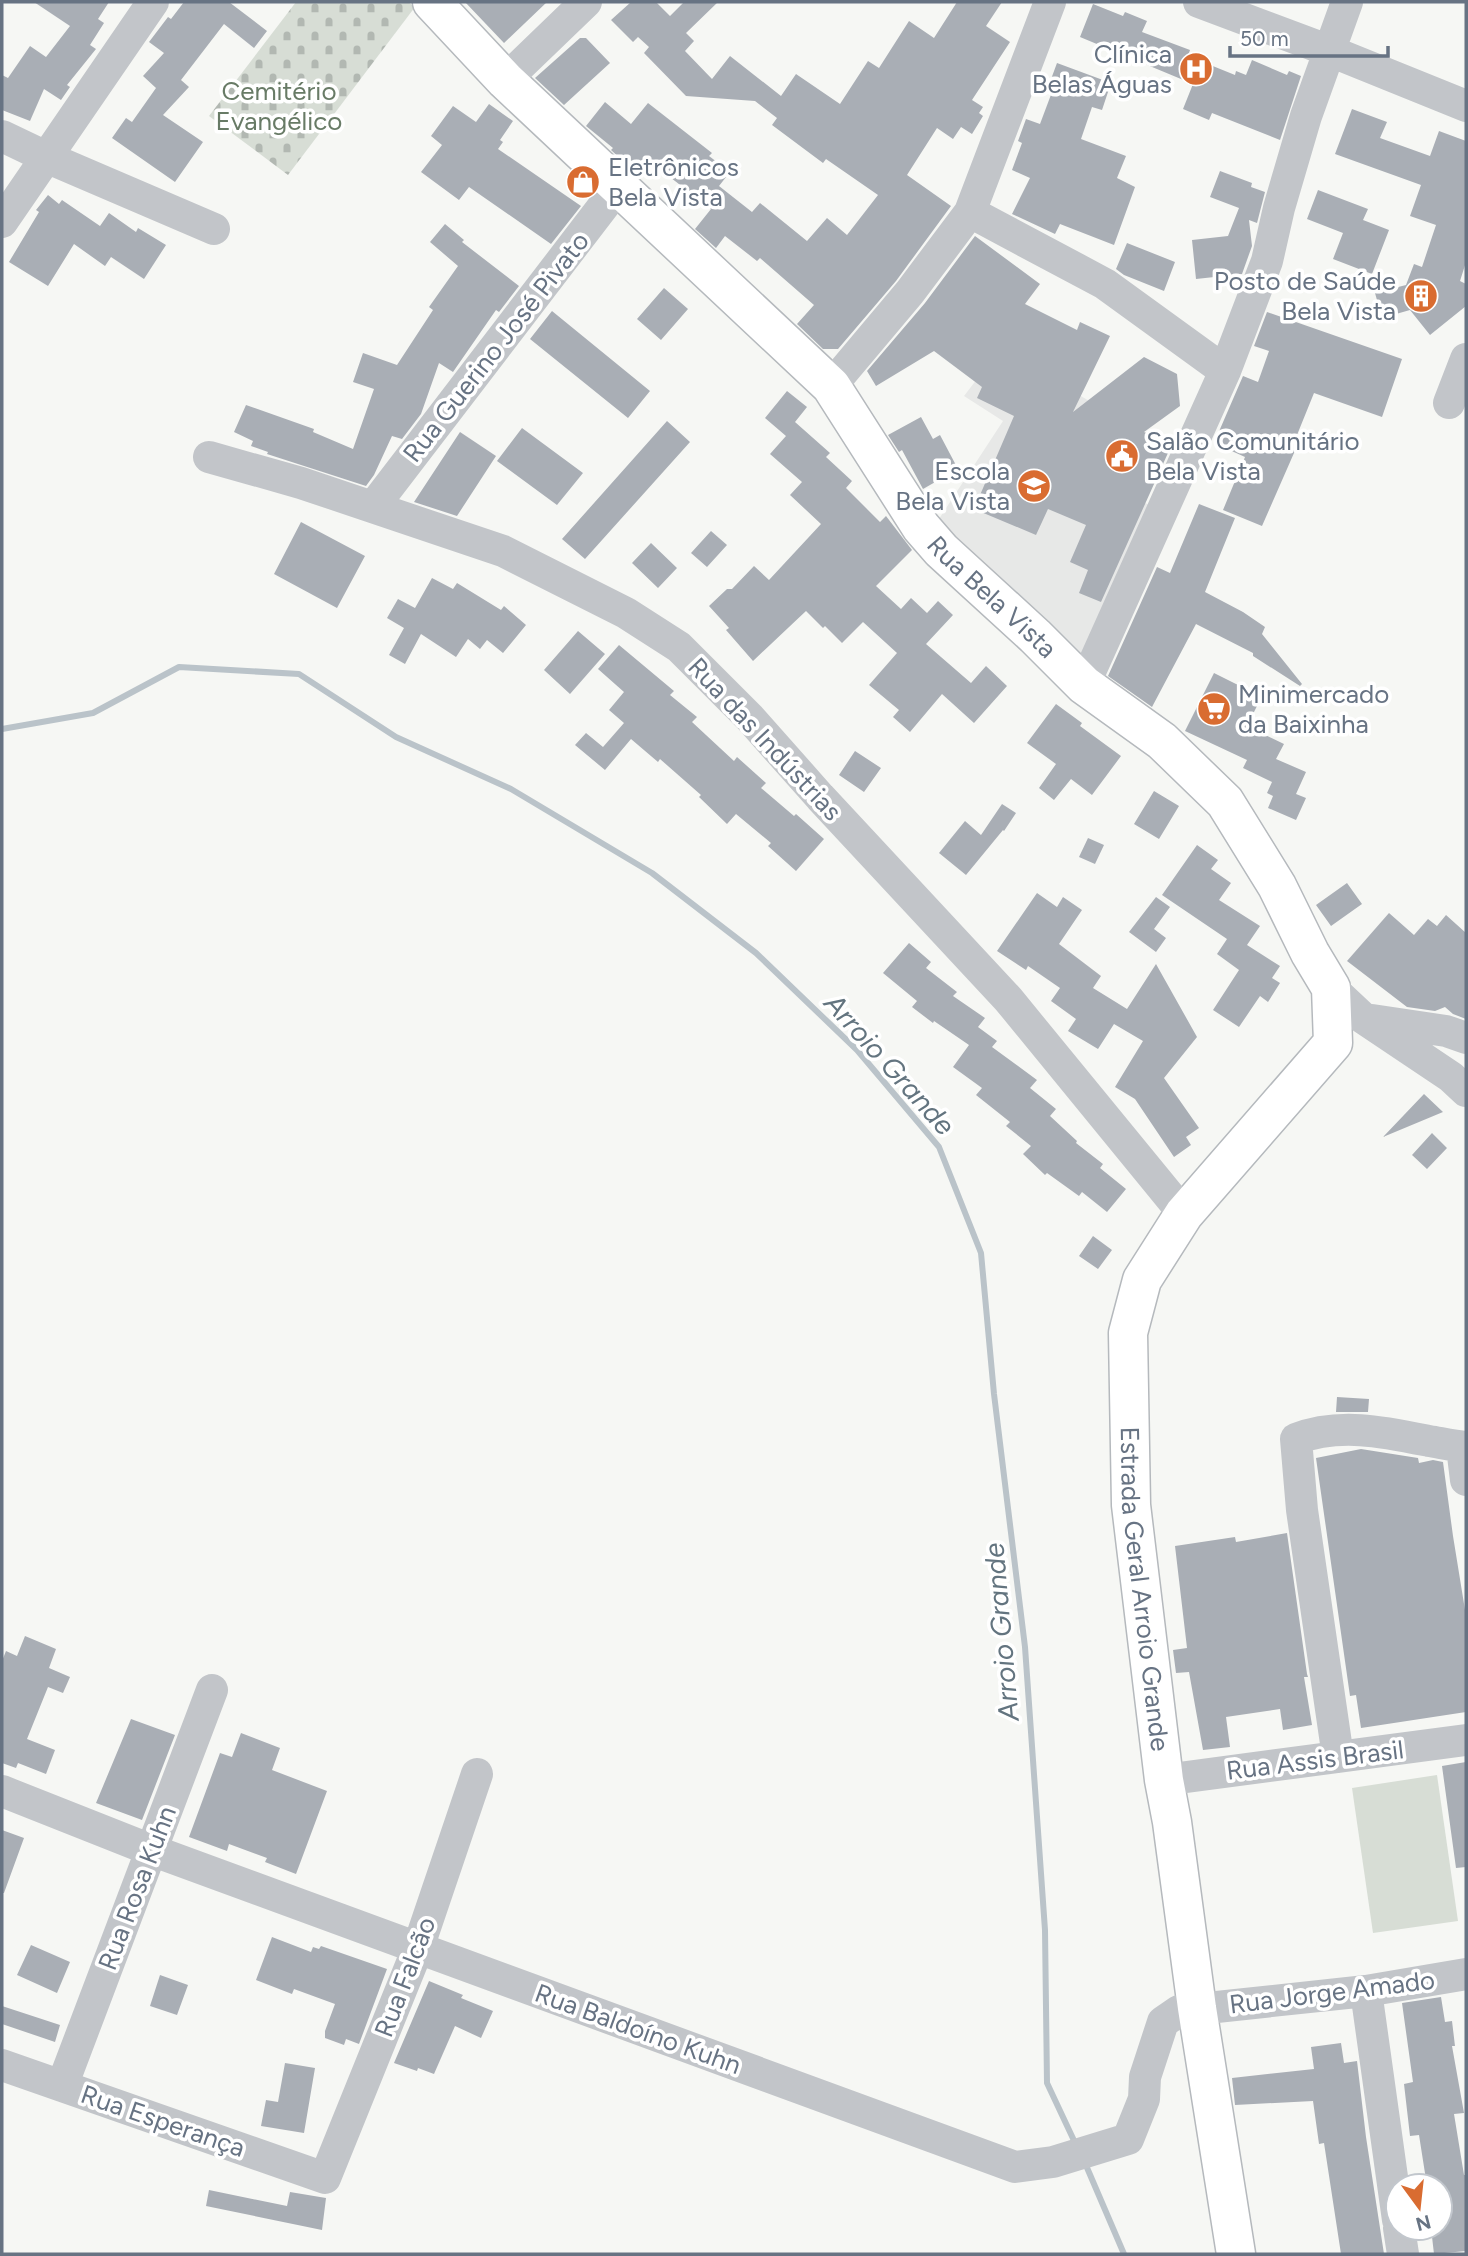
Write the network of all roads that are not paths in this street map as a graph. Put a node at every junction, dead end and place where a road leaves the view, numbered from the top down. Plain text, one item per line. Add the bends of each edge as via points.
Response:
1 (153, 2) edge
2 (432, 2) edge
3 (586, 2) edge
4 (1050, 2) edge
5 (1199, 2) edge
6 (1347, 2) edge
7 (1330, 51) junction
8 (505, 80) junction
9 (1466, 106) edge
10 (2, 136) edge
11 (46, 157) junction
12 (618, 187) junction
13 (970, 212) junction
14 (2, 222) edge
15 (214, 229) dead end
16 (1466, 359) edge
17 (1225, 371) junction
18 (831, 386) junction
19 (1449, 403) dead end
20 (209, 457) dead end
21 (373, 507) junction
22 (1084, 685) junction
23 (1331, 988) junction
24 (1363, 1018) junction
25 (1466, 1038) edge
26 (1466, 1091) edge
27 (1184, 1214) junction
28 (1464, 1447) edge
29 (1466, 1480) edge
30 (212, 1690) dead end
31 (1466, 1740) edge
32 (1338, 1758) junction
33 (477, 1774) dead end
34 (1164, 1780) junction
35 (2, 1791) edge
36 (151, 1850) junction
37 (418, 1948) junction
38 (1466, 1974) edge
39 (1366, 1992) junction
40 (1197, 2008) junction
41 (2, 2065) edge
42 (62, 2086) junction
43 (1391, 2172) edge
44 (325, 2178) joint
45 (1236, 2254) edge

1 - 11 street
2 - 8 main road, Rua Bela Vista
3 - 8 street
4 - 13 street
5 - 7 street
6 - 7 street
7 - 9 street
7 - 17 street via 1306,116 1268,261
8 - 12 main road, Rua Bela Vista
10 - 11 street
11 - 14 street
11 - 15 street
12 - 18 main road, Rua Bela Vista
12 - 21 street, Rua Guerino José Pivato
13 - 17 street via 1105,284
13 - 18 street
16 - 19 street
17 - 22 street
18 - 22 main road, Rua Bela Vista via 921,527
20 - 21 street, Rua das Indústrias
21 - 27 street, Rua das Indústrias via 503,551 626,613 680,647 1008,999
22 - 23 main road, Rua Bela Vista via 1162,741 1226,802
23 - 24 street, Rua Bela Vista
23 - 27 main road, Estrada Geral Arroio Grande via 1333,1043
24 - 25 street
24 - 26 street, Rua Bela Vista
27 - 34 main road, Estrada Geral Arroio Grande via 1142,1280 1128,1333 1131,1505
28 - 29 street
28 - 32 street via 1386,1432 1341,1429 1296,1439
30 - 36 street, Rua Rosa Kuhn
31 - 32 street, Rua Assis Brasil
32 - 34 street, Rua Assis Brasil
33 - 37 street, Rua Falcão
34 - 40 main road, Estrada Geral Arroio Grande
35 - 36 street, Rua Baldoíno Kuhn
36 - 37 street, Rua Baldoíno Kuhn
36 - 42 street, Rua Rosa Kuhn
37 - 40 street, Rua Baldoíno Kuhn via 1015,2168 1053,2162 1128,2139 1144,2099 1145,2077 1163,2022 1180,2011
37 - 44 street, Rua Falcão
38 - 39 street, Rua Jorge Amado
39 - 40 street, Rua Jorge Amado
39 - 43 street
40 - 45 main road, Estrada Geral Arroio Grande
41 - 42 street, Rua Esperança
42 - 44 street, Rua Esperança

